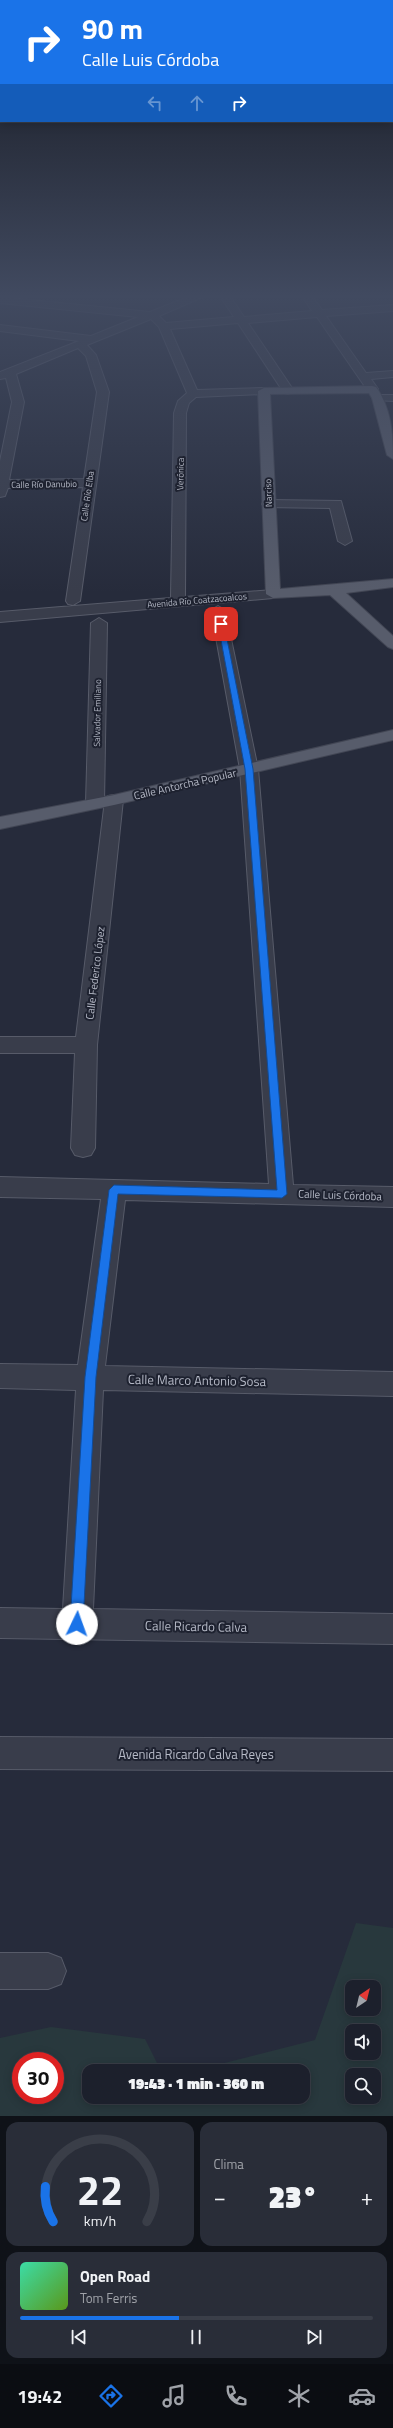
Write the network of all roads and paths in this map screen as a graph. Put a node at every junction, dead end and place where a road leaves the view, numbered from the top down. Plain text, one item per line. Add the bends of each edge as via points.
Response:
1 (15, 395) edge
2 (103, 395) edge
3 (192, 395) edge
4 (264, 395) edge
5 (375, 395) edge
6 (381, 395) edge
7 (393, 398) edge
8 (393, 456) edge
9 (88, 483) junction
10 (1, 487) edge
11 (269, 504) junction
12 (345, 541) dead end
13 (393, 583) edge
14 (334, 590) junction
15 (273, 594) junction
16 (73, 600) dead end
17 (178, 601) junction
18 (218, 610) dead end
19 (0, 618) edge
20 (99, 624) dead end
21 (393, 644) edge
22 (393, 735) edge
23 (249, 769) junction
24 (105, 802) junction
25 (0, 823) edge
26 (0, 1045) edge
27 (86, 1045) junction
28 (83, 1148) dead end
29 (0, 1187) edge
30 (114, 1190) junction
31 (282, 1194) junction
32 (393, 1197) edge
33 (0, 1376) edge
34 (90, 1377) junction
35 (393, 1384) edge
36 (0, 1623) edge
37 (77, 1624) junction
38 (393, 1629) edge
39 (0, 1753) edge
40 (393, 1756) edge
41 (0, 1971) edge
42 (48, 1971) dead end

1 - 10 street via 18,402
2 - 9 street, Calle Río Elba
3 - 17 street, Verónica via 184,400 180,413
4 - 11 main road, Narciso
5 - 8 main road
6 - 7 street
9 - 10 street, Calle Río Danubio
9 - 16 street, Calle Río Elba
11 - 12 street via 336,504
11 - 15 main road, Narciso
13 - 14 main road, Avenida Río Coatzacoalcos
14 - 15 main road, Avenida Río Coatzacoalcos
14 - 21 main road
15 - 17 street, Avenida Río Coatzacoalcos
17 - 19 street, Avenida Río Coatzacoalcos
18 - 23 street
20 - 24 street, Salvador Emiliano
22 - 23 main road, Calle Antorcha Popular
23 - 24 main road, Calle Antorcha Popular
23 - 31 street
24 - 25 main road, Calle Antorcha Popular
24 - 27 street, Calle Federico López
26 - 27 street
27 - 28 street, Calle Federico López
29 - 30 street, Calle Luis Córdoba
30 - 31 street, Calle Luis Córdoba
30 - 34 street
31 - 32 street, Calle Luis Córdoba
33 - 34 street, Calle Marco Antonio Sosa
34 - 35 street, Calle Marco Antonio Sosa
34 - 37 street
36 - 37 street, Calle Ricardo Calva
37 - 38 street, Calle Ricardo Calva
39 - 40 street, Avenida Ricardo Calva Reyes
41 - 42 street

